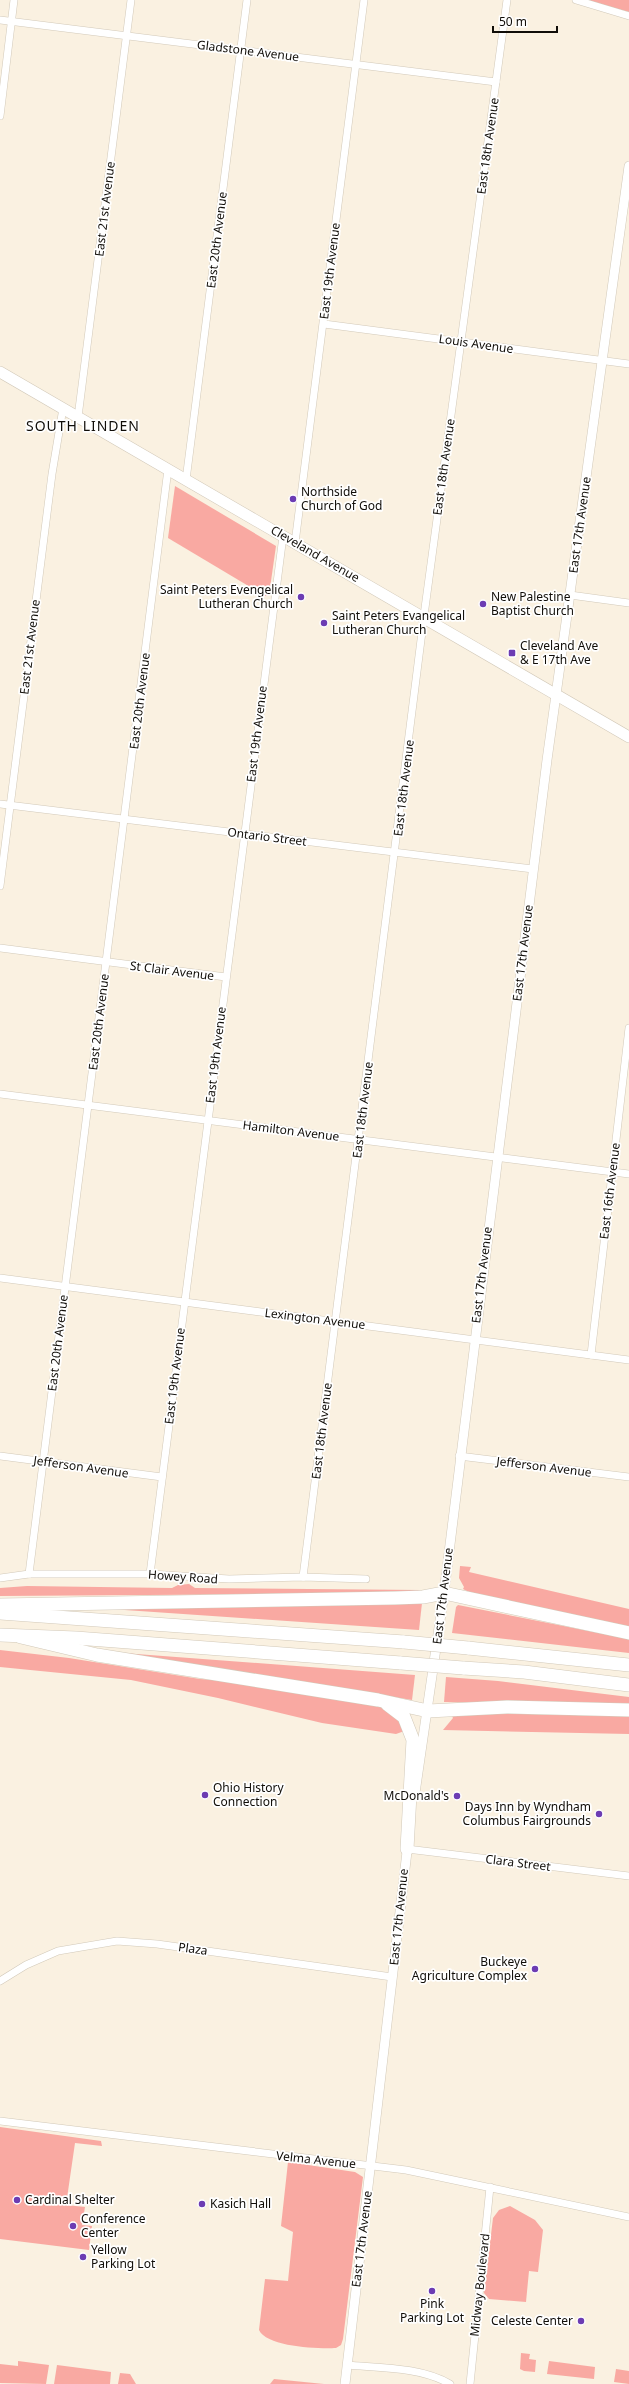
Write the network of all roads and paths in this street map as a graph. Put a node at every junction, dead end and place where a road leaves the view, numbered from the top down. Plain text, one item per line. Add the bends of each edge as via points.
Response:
1 (14, 0) edge
2 (131, 0) edge
3 (247, 0) edge
4 (364, 0) edge
5 (507, 0) edge
6 (576, 0) edge
7 (629, 16) edge
8 (0, 20) edge
9 (12, 22) junction
10 (126, 36) junction
11 (240, 50) junction
12 (356, 64) junction
13 (496, 82) junction
14 (0, 116) edge
15 (629, 166) edge
16 (324, 324) junction
17 (461, 342) junction
18 (603, 360) junction
19 (629, 364) edge
20 (0, 372) edge
21 (63, 408) junction
22 (78, 417) junction
23 (168, 469) junction
24 (186, 480) junction
25 (284, 536) junction
26 (295, 543) junction
27 (570, 595) junction
28 (629, 603) edge
29 (425, 618) junction
30 (557, 694) junction
31 (629, 736) edge
32 (0, 804) edge
33 (11, 804) junction
34 (125, 819) junction
35 (244, 834) junction
36 (396, 854) junction
37 (533, 869) junction
38 (0, 886) edge
39 (0, 948) edge
40 (106, 962) junction
41 (226, 978) junction
42 (629, 1028) edge
43 (0, 1094) edge
44 (89, 1105) junction
45 (208, 1120) junction
46 (359, 1139) junction
47 (497, 1158) junction
48 (612, 1172) junction
49 (629, 1174) edge
50 (0, 1278) edge
51 (65, 1287) junction
52 (184, 1302) junction
53 (336, 1322) junction
54 (474, 1340) junction
55 (591, 1355) junction
56 (629, 1360) edge
57 (0, 1456) edge
58 (459, 1456) junction
59 (43, 1461) junction
60 (162, 1477) junction
61 (629, 1477) edge
62 (29, 1574) junction
63 (150, 1574) junction
64 (303, 1577) junction
65 (0, 1578) edge
66 (366, 1579) dead end
67 (444, 1593) junction
68 (0, 1605) edge
69 (0, 1613) edge
70 (629, 1634) edge
71 (0, 1635) edge
72 (21, 1637) junction
73 (629, 1665) edge
74 (629, 1685) edge
75 (378, 1700) junction
76 (629, 1710) edge
77 (428, 1711) junction
78 (407, 1849) junction
79 (629, 1876) edge
80 (392, 1977) junction
81 (0, 1981) edge
82 (0, 2122) edge
83 (371, 2166) junction
84 (490, 2187) junction
85 (629, 2217) edge
86 (347, 2365) junction
87 (345, 2384) edge
88 (450, 2384) edge
89 (470, 2384) edge

1 - 9 street
2 - 10 street, East 21st Avenue
3 - 11 street, East 20th Avenue
4 - 12 street, East 19th Avenue
5 - 13 street, East 18th Avenue
6 - 7 street
8 - 9 street, Gladstone Avenue
9 - 10 street, Gladstone Avenue
9 - 14 street
10 - 11 street, Gladstone Avenue
10 - 22 street, East 21st Avenue
11 - 12 street, Gladstone Avenue
11 - 24 street, East 20th Avenue
12 - 13 street, Gladstone Avenue
12 - 16 street, East 19th Avenue
13 - 17 street, East 18th Avenue
15 - 18 street, East 17th Avenue
16 - 17 street, Louis Avenue
16 - 26 street, East 19th Avenue
17 - 18 street, Louis Avenue
17 - 29 street, East 18th Avenue
18 - 19 street, Louis Avenue
18 - 27 street, East 17th Avenue
20 - 21 main road, Cleveland Avenue
21 - 22 main road, Cleveland Avenue
21 - 33 street, East 21st Avenue via 52,474
22 - 23 main road, Cleveland Avenue
23 - 24 main road, Cleveland Avenue
23 - 34 street, East 20th Avenue
24 - 25 main road, Cleveland Avenue
25 - 26 main road, Cleveland Avenue
25 - 35 street, East 19th Avenue
26 - 29 main road, Cleveland Avenue
27 - 28 street
27 - 30 street, East 17th Avenue
29 - 30 main road, Cleveland Avenue
29 - 36 street, East 18th Avenue
30 - 31 main road, Cleveland Avenue
30 - 37 street, East 17th Avenue
32 - 33 street, Ontario Street
33 - 34 street, Ontario Street
33 - 38 street, East 21st Avenue
34 - 35 street, Ontario Street
34 - 40 street, East 20th Avenue
35 - 36 street, Ontario Street
35 - 41 street, East 19th Avenue
36 - 37 street, Ontario Street
36 - 46 street, East 18th Avenue
37 - 47 street, East 17th Avenue
39 - 40 street, St Clair Avenue
40 - 41 street, St Clair Avenue
40 - 44 street, East 20th Avenue
41 - 45 street, East 19th Avenue
42 - 48 street, East 16th Avenue
43 - 44 street, Hamilton Avenue
44 - 45 street, Hamilton Avenue
44 - 51 street, East 20th Avenue
45 - 46 street, Hamilton Avenue
45 - 52 street, East 19th Avenue
46 - 47 street, Hamilton Avenue
46 - 53 street, East 18th Avenue
47 - 48 street, Hamilton Avenue
47 - 54 street, East 17th Avenue
48 - 49 street, Hamilton Avenue
48 - 55 street, East 16th Avenue
50 - 51 street, Lexington Avenue
51 - 52 street, Lexington Avenue
51 - 59 street, East 20th Avenue
52 - 53 street, Lexington Avenue
52 - 60 street, East 19th Avenue
53 - 54 street, Lexington Avenue
53 - 64 street, East 18th Avenue
54 - 55 street, Lexington Avenue
54 - 58 street, East 17th Avenue
55 - 56 street, Lexington Avenue
57 - 59 street, Jefferson Avenue
58 - 61 street, Jefferson Avenue
58 - 67 street, East 17th Avenue
59 - 60 street, Jefferson Avenue
59 - 62 street, East 20th Avenue
60 - 63 street, East 19th Avenue
62 - 63 street, Howey Road
62 - 65 street, Howey Road
63 - 64 street, Howey Road via 229,1579
64 - 66 street, Howey Road
67 - 68 highway via 395,1598
67 - 70 highway
67 - 77 street, East 17th Avenue
69 - 73 highway, bridge via 404,1642
71 - 72 highway
72 - 74 highway, bridge via 76,1638 524,1672
72 - 75 highway via 97,1655
75 - 77 highway
75 - 78 highway via 394,1708 404,1717 413,1740
76 - 77 highway via 507,1707
77 - 78 street, East 17th Avenue
78 - 79 street, Clara Street
78 - 80 street, East 17th Avenue
80 - 81 street, Plaza via 157,1944 117,1941 58,1951 26,1965
80 - 83 street, East 17th Avenue
82 - 83 street, Velma Avenue
83 - 84 street, Velma Avenue via 406,2170
83 - 86 street, East 17th Avenue
84 - 85 street, Velma Avenue
84 - 89 street, Midway Boulevard
86 - 87 street, East 17th Avenue
86 - 88 street via 427,2375 441,2378

